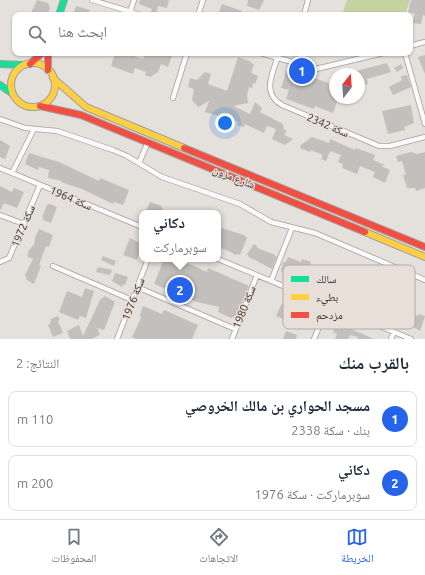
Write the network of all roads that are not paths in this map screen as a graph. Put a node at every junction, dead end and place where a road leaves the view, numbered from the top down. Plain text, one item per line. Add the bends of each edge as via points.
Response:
1 (92, 0) edge
2 (134, 0) edge
3 (203, 0) edge
4 (308, 0) edge
5 (62, 1) edge
6 (60, 12) edge
7 (130, 12) joint
8 (199, 12) edge
9 (305, 12) edge
10 (425, 42) edge
11 (413, 45) edge
12 (38, 56) edge
13 (48, 56) edge
14 (186, 56) edge
15 (269, 56) edge
16 (372, 56) edge
17 (406, 56) edge
18 (277, 59) junction
19 (0, 64) edge
20 (27, 64) junction
21 (48, 70) junction
22 (53, 78) junction
23 (0, 85) edge
24 (13, 94) junction
25 (173, 98) dead end
26 (40, 106) junction
27 (0, 119) edge
28 (425, 124) edge
29 (34, 129) junction
30 (425, 138) edge
31 (148, 142) junction
32 (140, 163) junction
33 (0, 168) edge
34 (12, 173) junction
35 (40, 185) junction
36 (0, 215) edge
37 (24, 224) junction
38 (139, 226) edge
39 (292, 228) junction
40 (425, 247) edge
41 (425, 257) edge
42 (221, 260) edge
43 (0, 262) edge
44 (147, 262) edge
45 (390, 265) edge
46 (54, 266) dead end
47 (257, 275) junction
48 (415, 276) edge
49 (425, 280) edge
50 (271, 281) junction
51 (283, 286) edge
52 (137, 287) junction
53 (132, 300) junction
54 (318, 329) edge
55 (387, 329) edge
56 (235, 330) junction
57 (394, 332) junction
58 (117, 339) edge
59 (232, 339) edge
60 (314, 339) edge
61 (391, 339) edge
62 (411, 339) edge

1 - 7 street
2 - 7 street
3 - 8 street
4 - 9 street
5 - 6 main road
10 - 11 street
12 - 20 main road
13 - 21 main road
14 - 25 street
15 - 18 street
16 - 18 street via 322,69
17 - 28 street
18 - 30 street, سكة 2342 via 269,88 273,98 282,105 379,146
19 - 20 main road
20 - 21 main road via 43,66
20 - 24 main road via 19,69 11,80
21 - 22 main road
22 - 26 main road via 54,92 46,103
22 - 40 main road, شارع مزون via 86,107
23 - 24 main road
24 - 26 main road via 21,104
26 - 31 main road, شارع مزون via 81,115
27 - 29 street
29 - 32 street via 57,131 113,150
29 - 34 street
31 - 32 street
31 - 41 main road, شارع مزون
32 - 39 street via 162,177 240,204 267,220
33 - 34 street, سكة 1964
34 - 35 street, سكة 1964
35 - 37 street, سكة 1972
35 - 38 street, سكة 1964
36 - 37 street
37 - 43 street, سكة 1972 via 9,258
39 - 45 street via 315,233
39 - 50 street
42 - 47 street
44 - 52 street, سكة 1976
46 - 53 street
47 - 50 street
47 - 56 street, سكة 1980
48 - 49 street
50 - 51 street
52 - 53 street, سكة 1976
52 - 56 street
53 - 58 street, سكة 1976
54 - 60 street
55 - 57 street
56 - 59 street, سكة 1980
57 - 61 street
57 - 62 street

